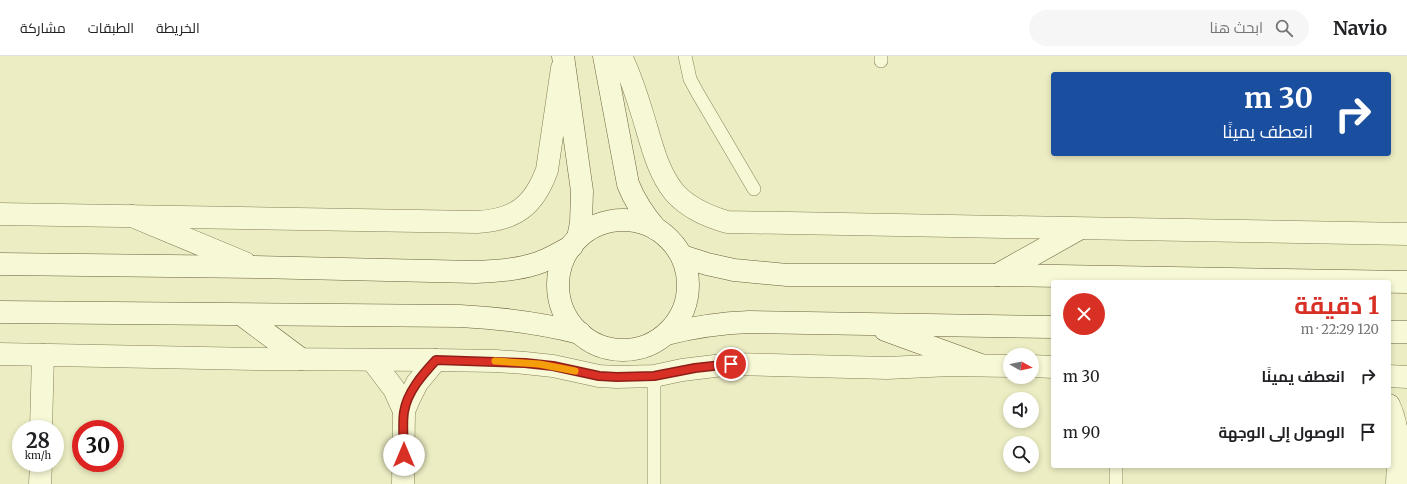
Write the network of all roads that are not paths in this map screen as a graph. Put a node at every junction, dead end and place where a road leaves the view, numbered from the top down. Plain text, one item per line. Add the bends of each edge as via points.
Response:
1 (604, 56) edge
2 (621, 56) edge
3 (685, 56) edge
4 (563, 57) edge
5 (754, 189) dead end
6 (0, 214) edge
7 (132, 216) junction
8 (656, 228) junction
9 (1079, 229) junction
10 (1407, 234) edge
11 (575, 242) junction
12 (682, 256) junction
13 (0, 264) edge
14 (255, 267) junction
15 (997, 275) junction
16 (1290, 280) edge
17 (1391, 282) edge
18 (1407, 282) edge
19 (4, 314) edge
20 (242, 315) junction
21 (869, 324) junction
22 (1051, 327) edge
23 (1391, 332) edge
24 (1407, 332) edge
25 (580, 333) junction
26 (666, 334) junction
27 (0, 354) edge
28 (43, 355) junction
29 (301, 359) junction
30 (372, 360) junction
31 (436, 360) junction
32 (982, 365) junction
33 (1003, 366) edge
34 (1039, 366) edge
35 (1051, 367) edge
36 (654, 376) junction
37 (1391, 376) edge
38 (1407, 377) edge
39 (1391, 410) edge
40 (404, 411) junction
41 (41, 420) edge
42 (1404, 431) edge
43 (1116, 468) edge
44 (41, 472) edge
45 (40, 484) edge
46 (403, 484) edge
47 (654, 484) edge
48 (1116, 484) edge
49 (1397, 484) edge

1 - 8 main road via 628,184 635,201
2 - 9 main road via 666,180 686,203 712,217 742,223
3 - 5 lane via 696,92
4 - 7 main road via 548,170 533,198 522,209 508,217 477,222
4 - 11 main road via 582,191 581,223
6 - 7 main road
7 - 14 main road
8 - 11 main road via 641,222 607,222 592,228
8 - 12 main road via 671,240
9 - 10 main road
9 - 15 main road
11 - 14 main road via 554,256 535,264 496,271
11 - 25 main road via 562,263 559,281 560,300 568,318
12 - 15 main road via 734,270 787,275
12 - 26 main road via 687,272 685,306
13 - 14 main road
15 - 16 main road
17 - 18 main road
19 - 20 main road
20 - 25 main road via 484,317 532,322
20 - 29 main road
21 - 22 main road
21 - 26 main road via 721,323
21 - 32 main road
23 - 24 main road
25 - 26 main road via 595,343 613,349 632,349 650,344
27 - 28 main road
28 - 29 main road
28 - 41 main road
29 - 30 main road
30 - 31 main road
30 - 40 main road via 390,384
31 - 36 main road via 525,363 599,376
31 - 40 main road via 417,383
32 - 33 main road
32 - 36 main road via 887,368 731,364
34 - 35 main road
36 - 47 lane
37 - 38 main road
39 - 42 main road via 1397,429
40 - 46 main road
42 - 49 main road
43 - 48 lane
44 - 45 main road

